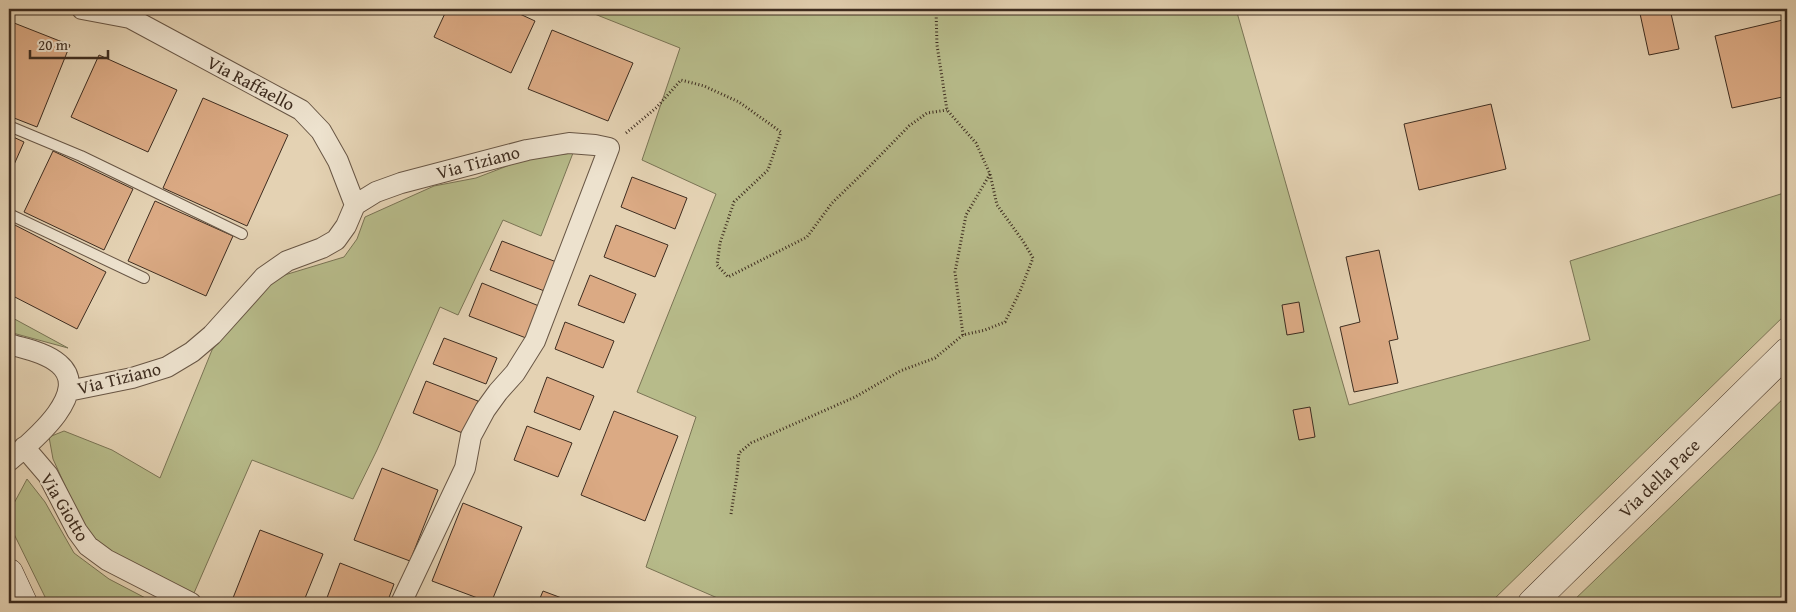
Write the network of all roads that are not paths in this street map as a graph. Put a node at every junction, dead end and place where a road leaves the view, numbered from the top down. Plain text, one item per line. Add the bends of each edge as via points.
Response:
1 (82, 9) edge
2 (129, 13) edge
3 (9, 126) edge
4 (355, 205) junction
5 (9, 214) edge
6 (242, 234) dead end
7 (144, 278) dead end
8 (9, 344) edge
9 (1787, 352) edge
10 (68, 391) junction
11 (24, 447) junction
12 (9, 461) edge
13 (9, 574) edge
14 (24, 603) edge
15 (191, 603) edge
16 (401, 603) edge
17 (1532, 603) edge

1 - 2 street, Via Raffaello
2 - 4 street, Via Raffaello via 301,110 321,131 338,161
3 - 6 lane via 81,156
4 - 10 street, Via Tiziano via 336,240 286,262 264,277 212,335 192,352 167,367
4 - 16 street, Via Tiziano via 400,182 527,150 568,143 609,148 534,341 471,436 465,468
5 - 7 lane
8 - 10 street via 41,354 59,364 68,375
9 - 17 street, Via della Pace
10 - 11 street via 64,405
11 - 12 street
11 - 15 street, Via Giotto via 48,475 88,546 107,560
13 - 14 street

